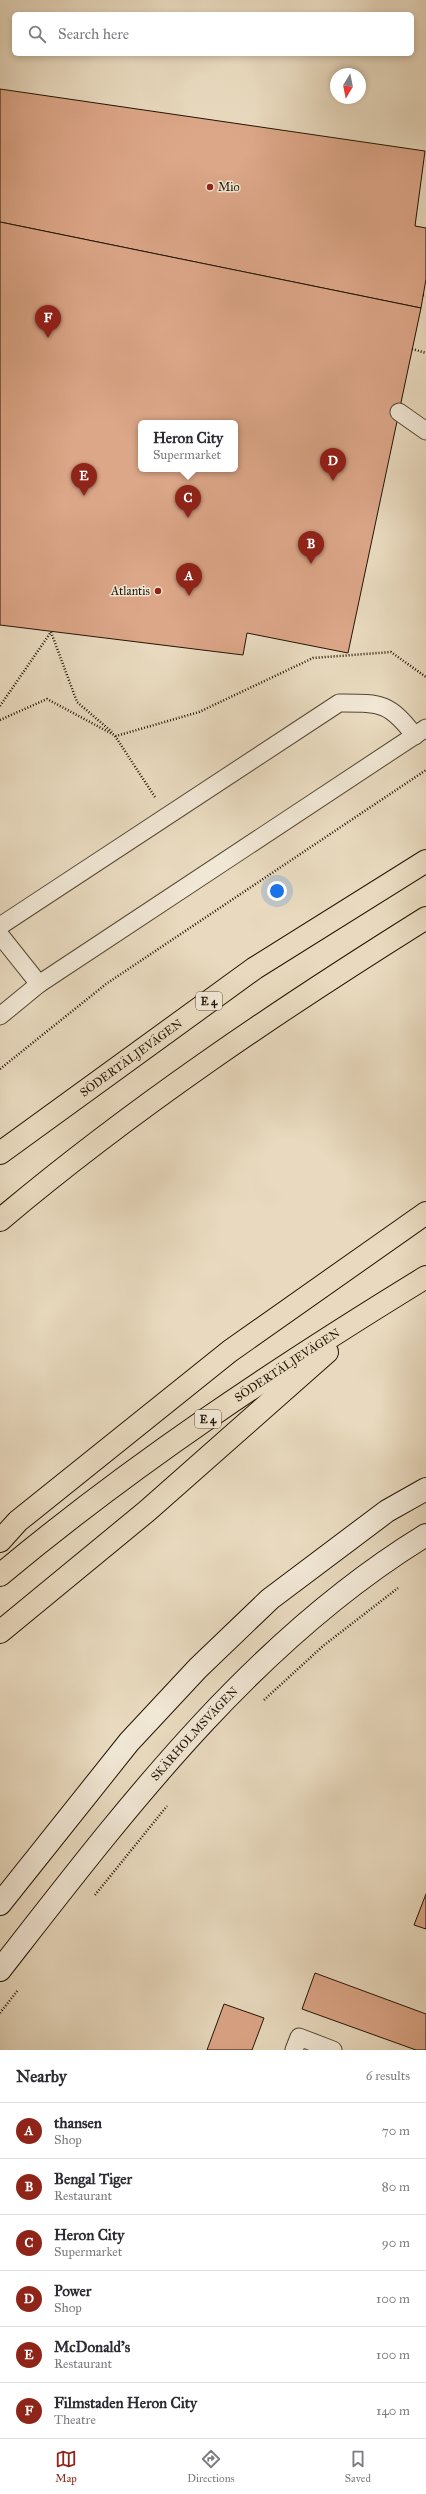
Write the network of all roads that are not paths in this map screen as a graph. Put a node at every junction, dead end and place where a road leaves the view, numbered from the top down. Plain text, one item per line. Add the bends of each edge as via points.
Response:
1 (399, 412) dead end
2 (426, 431) edge
3 (421, 732) edge
4 (426, 861) edge
5 (426, 918) edge
6 (0, 926) edge
7 (0, 935) edge
8 (39, 984) junction
9 (0, 1016) edge
10 (0, 1153) edge
11 (426, 1213) edge
12 (0, 1220) edge
13 (426, 1277) edge
14 (382, 1304) junction
15 (426, 1489) edge
16 (426, 1535) edge
17 (0, 1541) edge
18 (0, 1575) edge
19 (0, 1632) edge
20 (0, 1904) edge
21 (0, 1970) edge
22 (294, 2050) edge
23 (333, 2050) edge

1 - 2 lane
3 - 6 lane via 399,715 375,703 339,703
3 - 8 lane
4 - 10 highway, SÖDERTÄLJEVÄGEN / E 4 via 255,968
5 - 12 highway via 324,982 189,1074 34,1191
7 - 8 lane
8 - 9 lane
11 - 17 highway via 230,1351 18,1521
13 - 14 highway, SÖDERTÄLJEVÄGEN / E 4
14 - 18 highway, SÖDERTÄLJEVÄGEN / E 4 via 164,1449
14 - 19 highway via 147,1512
15 - 20 main road via 387,1511 270,1599 198,1668 129,1742
16 - 21 main road, SKÄRHOLMSVÄGEN via 351,1587 291,1638 229,1697 170,1760
22 - 23 lane via 299,2037

